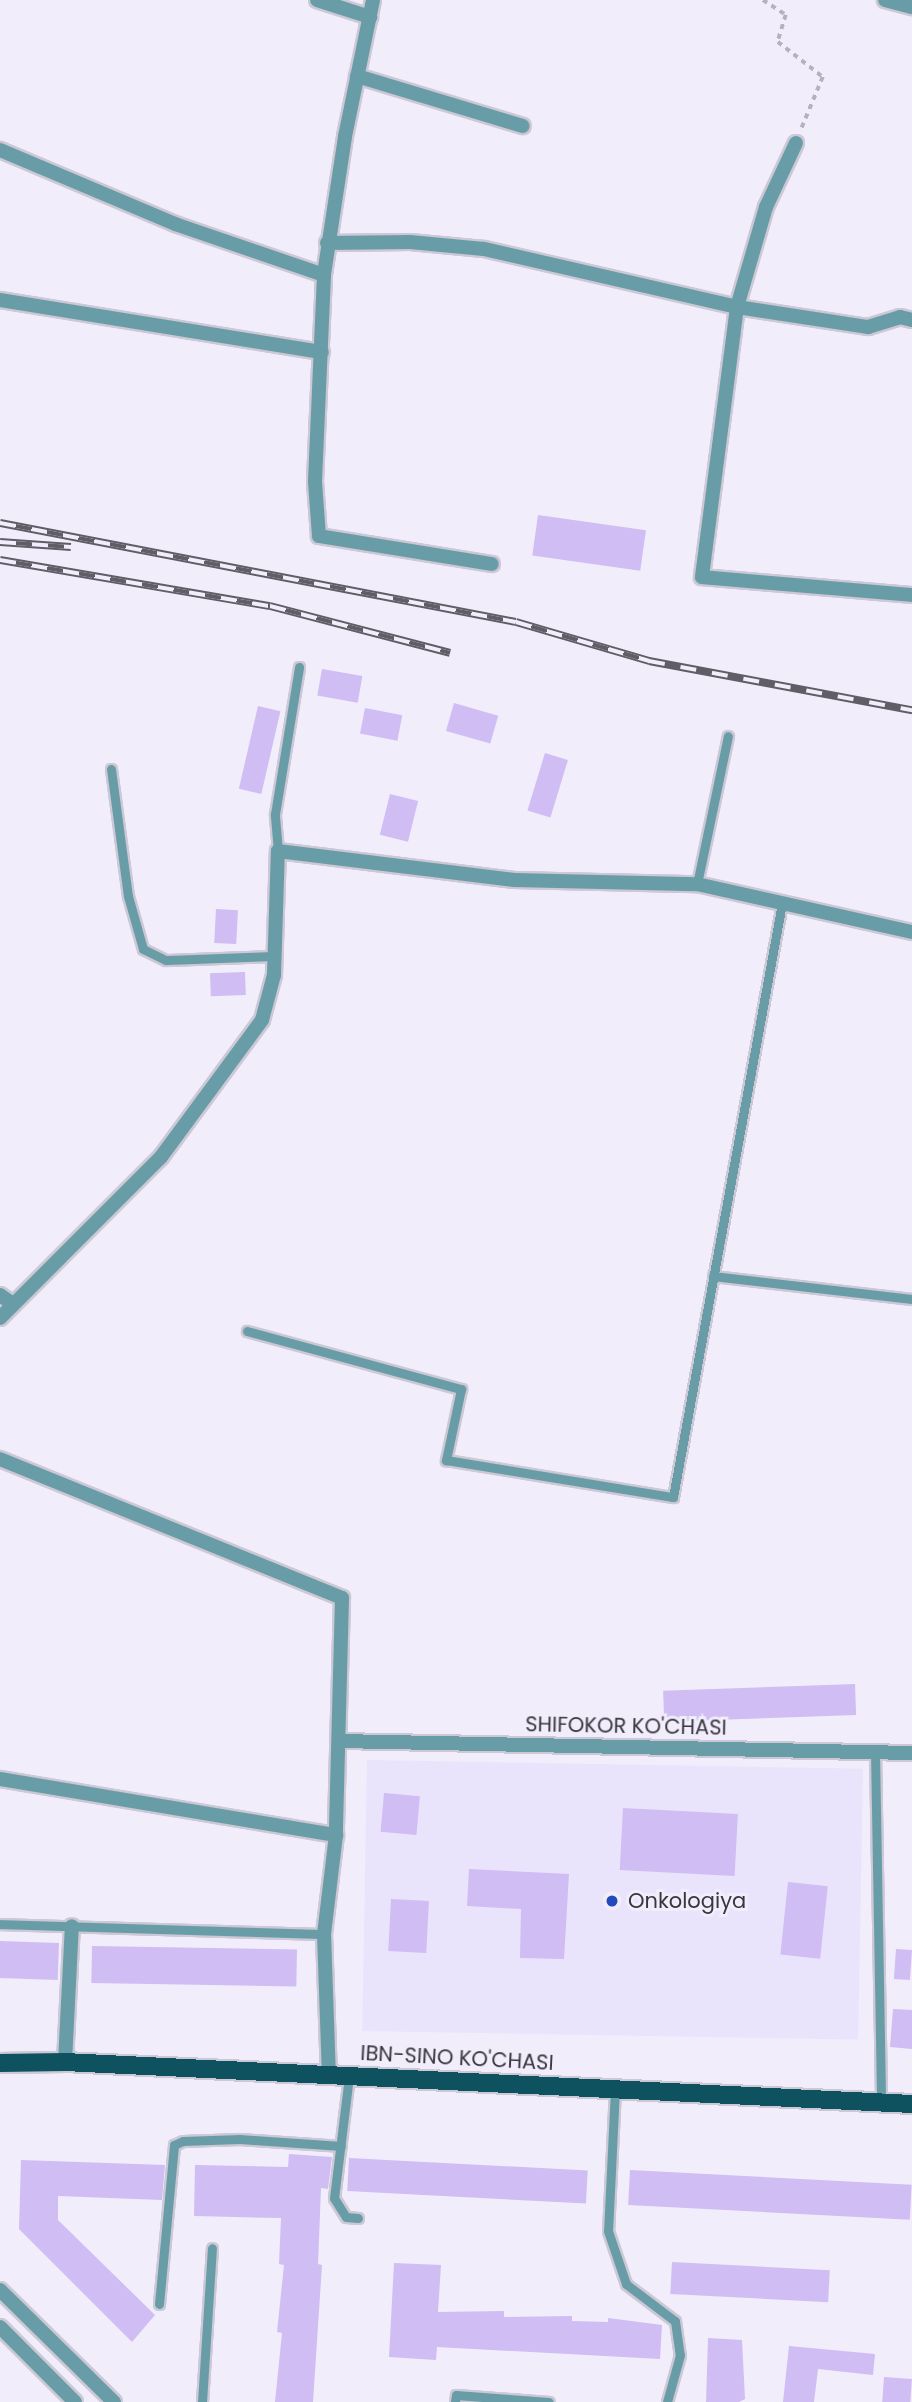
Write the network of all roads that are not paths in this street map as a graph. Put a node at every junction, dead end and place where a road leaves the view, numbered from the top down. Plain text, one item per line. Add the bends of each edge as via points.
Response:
1 (317, 0) edge
2 (373, 0) edge
3 (885, 0) edge
4 (912, 8) edge
5 (370, 17) junction
6 (357, 76) junction
7 (523, 126) dead end
8 (796, 143) road end
9 (0, 150) edge
10 (327, 243) junction
11 (324, 275) junction
12 (0, 300) edge
13 (737, 307) junction
14 (912, 320) edge
15 (321, 352) junction
16 (492, 564) dead end
17 (912, 595) edge
18 (299, 667) dead end
19 (728, 736) dead end
20 (111, 769) dead end
21 (278, 850) junction
22 (697, 884) junction
23 (782, 903) junction
24 (912, 932) edge
25 (275, 956) junction
26 (713, 1276) junction
27 (0, 1295) edge
28 (912, 1299) edge
29 (13, 1304) junction
30 (0, 1318) edge
31 (247, 1331) dead end
32 (0, 1459) edge
33 (339, 1741) junction
34 (875, 1752) junction
35 (912, 1753) edge
36 (0, 1779) edge
37 (336, 1835) junction
38 (0, 1924) edge
39 (72, 1926) junction
40 (324, 1934) junction
41 (65, 2062) junction
42 (0, 2063) edge
43 (329, 2074) junction
44 (349, 2076) junction
45 (615, 2089) junction
46 (881, 2102) junction
47 (912, 2104) edge
48 (341, 2146) junction
49 (358, 2218) dead end
50 (212, 2248) dead end
51 (0, 2290) edge
52 (159, 2304) dead end
53 (0, 2327) edge
54 (75, 2402) edge
55 (114, 2402) edge
56 (202, 2402) edge
57 (455, 2402) edge
58 (549, 2402) edge
59 (667, 2402) edge

1 - 5 street
2 - 5 street
3 - 4 street
5 - 6 street
6 - 7 street
6 - 10 street
8 - 13 street via 766,207
9 - 11 street via 175,224
10 - 11 street
10 - 13 street via 410,242 484,249
11 - 15 street
12 - 15 street
13 - 14 street via 868,327 900,317
13 - 17 street via 702,578
15 - 16 street via 315,482 319,536
18 - 21 lane via 275,814
19 - 22 lane
20 - 25 lane via 128,897 143,949 166,960
21 - 22 street via 514,880
21 - 25 street
22 - 23 street
23 - 24 street
23 - 26 lane
25 - 29 street via 262,1020 161,1157
26 - 28 lane
26 - 31 lane via 673,1497 446,1460 461,1389
27 - 29 street
29 - 30 street
32 - 33 street via 342,1598
33 - 34 street, SHIFOKOR KO'CHASI
33 - 37 street
34 - 35 street, SHIFOKOR KO'CHASI
34 - 46 lane
36 - 37 street
37 - 40 street
38 - 39 lane
39 - 40 lane
39 - 41 street
40 - 43 street
41 - 42 main road, IBN-SINO KO'CHASI
41 - 43 main road, IBN-SINO KO'CHASI
43 - 44 main road, IBN-SINO KO'CHASI
44 - 45 main road, IBN-SINO KO'CHASI
44 - 48 lane
45 - 46 main road, IBN-SINO KO'CHASI
45 - 59 lane via 608,2231 626,2284 676,2321 680,2355
46 - 47 main road, IBN-SINO KO'CHASI
48 - 49 lane via 334,2198 346,2217
48 - 52 lane via 240,2140 174,2145
50 - 56 lane
51 - 55 street
53 - 54 street
57 - 58 lane via 456,2395

